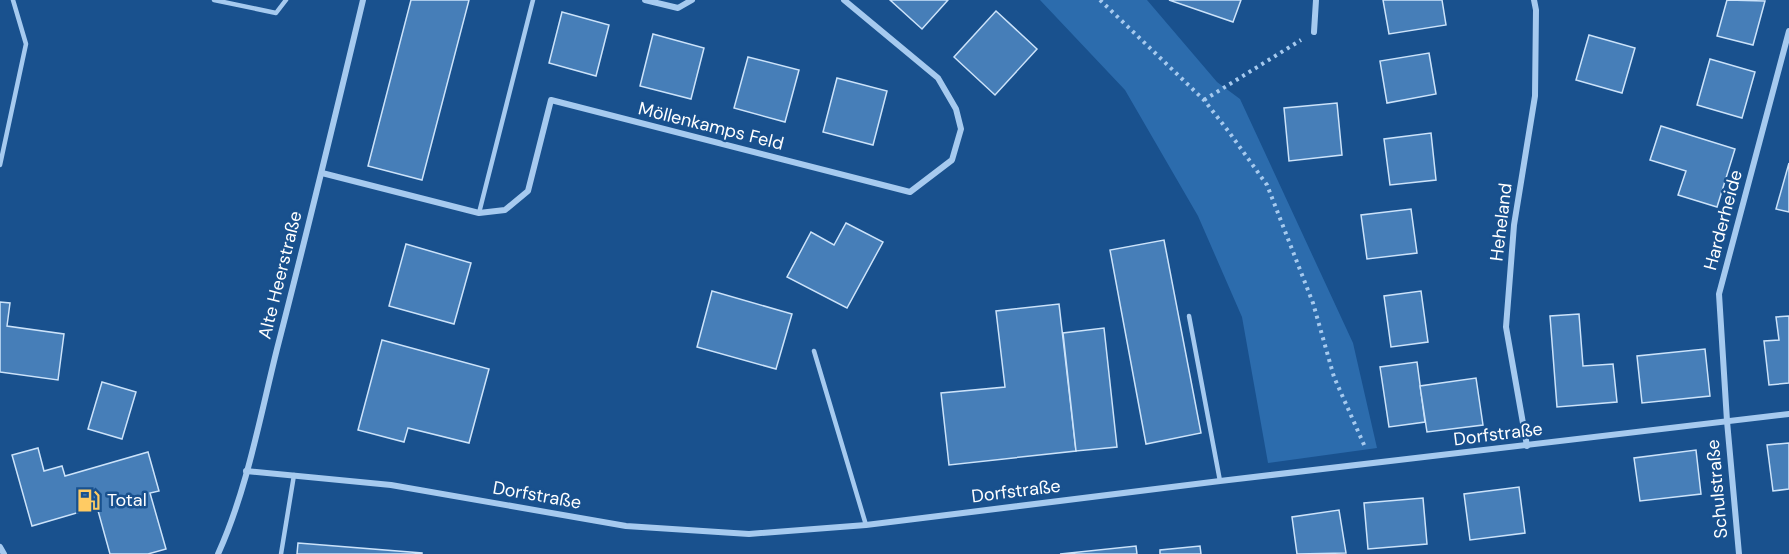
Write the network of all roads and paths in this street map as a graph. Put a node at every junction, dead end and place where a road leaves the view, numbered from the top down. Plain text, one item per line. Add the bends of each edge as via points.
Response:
1 (13, 0) edge
2 (214, 0) edge
3 (286, 0) edge
4 (363, 0) edge
5 (533, 0) edge
6 (645, 0) edge
7 (692, 0) edge
8 (844, 0) edge
9 (1100, 0) edge
10 (1316, 0) edge
11 (1534, 0) edge
12 (1789, 31) edge
13 (1314, 32) joint
14 (1204, 100) junction
15 (0, 165) edge
16 (322, 173) junction
17 (479, 213) junction
18 (1189, 316) dead end
19 (814, 351) dead end
20 (1789, 414) edge
21 (1726, 422) junction
22 (1527, 446) junction
23 (1372, 464) junction
24 (246, 471) junction
25 (294, 475) junction
26 (1220, 481) junction
27 (866, 525) junction
28 (0, 547) edge
29 (4, 554) edge
30 (218, 554) edge
31 (281, 554) edge
32 (1739, 554) edge

1 - 15 lane via 26,44
2 - 3 lane via 276,13
4 - 16 street, Alte Heerstraße
5 - 17 lane
6 - 7 street via 678,8
8 - 17 street, Möllenkamps Feld via 938,78 956,109 961,129 952,160 910,192 550,100 528,191 506,210
9 - 14 path
10 - 13 street
11 - 22 street, Heheland via 1534,96 1514,225 1506,327
12 - 21 street, Harderheide via 1719,294
13 - 14 path
14 - 23 path via 1267,185 1312,303 1334,377
16 - 17 street, Möllenkamps Feld
16 - 24 street, Alte Heerstraße
18 - 26 lane
19 - 27 lane
20 - 21 street, Dorfstraße
21 - 22 street, Dorfstraße
21 - 32 street, Schulstraße
22 - 23 street, Dorfstraße
23 - 26 street, Dorfstraße
24 - 25 street, Dorfstraße
24 - 30 street, Alte Heerstraße
25 - 27 street, Dorfstraße via 392,485 626,526 749,534
25 - 31 lane
26 - 27 street, Dorfstraße
28 - 29 street

